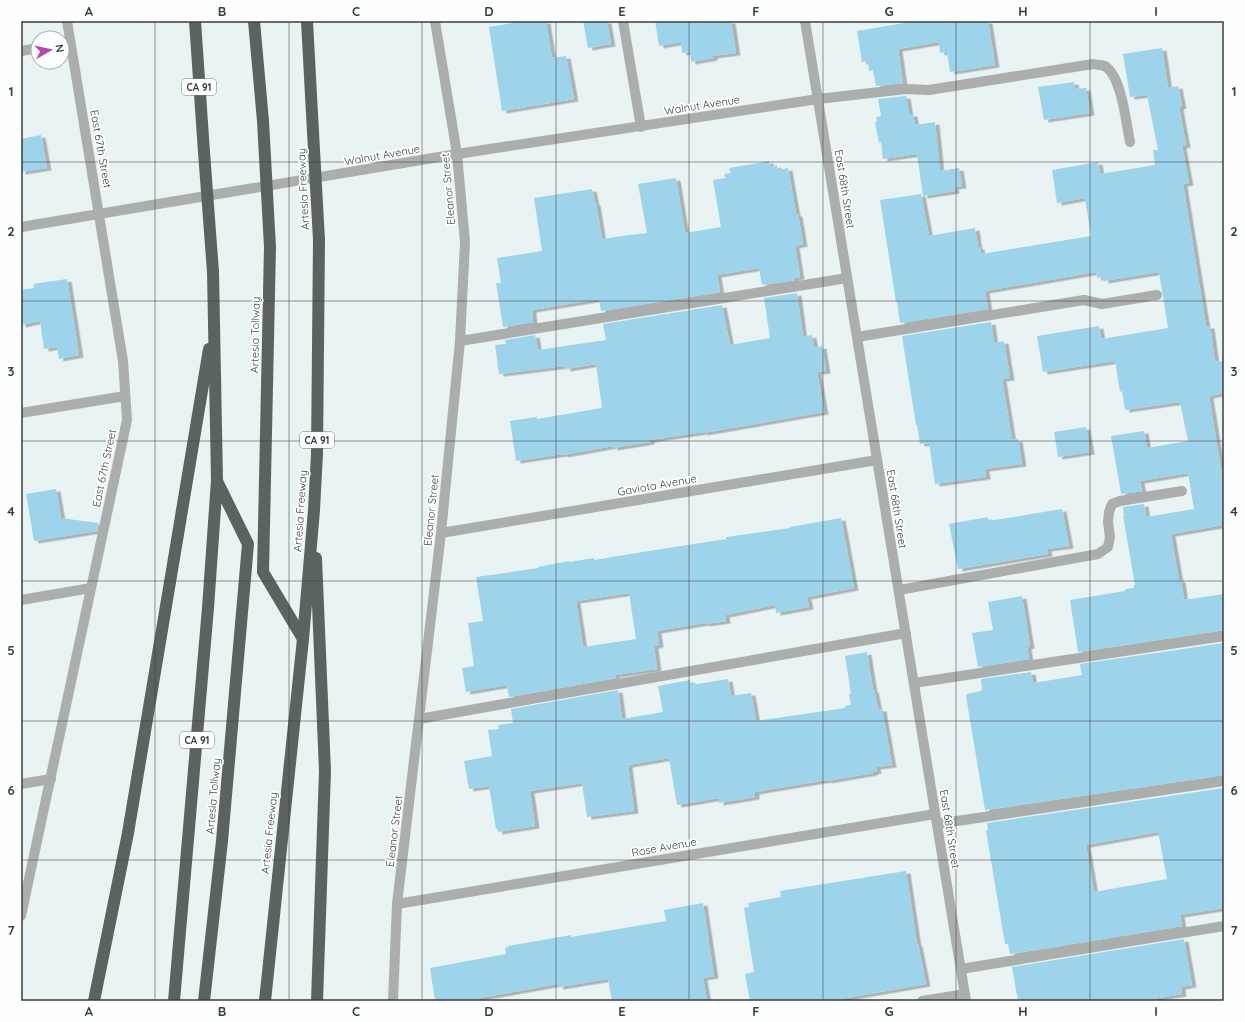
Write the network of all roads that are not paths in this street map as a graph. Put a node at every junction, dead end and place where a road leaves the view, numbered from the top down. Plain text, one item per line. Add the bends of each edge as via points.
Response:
1 (195, 21) edge
2 (254, 21) edge
3 (307, 21) edge
4 (435, 21) edge
5 (623, 21) edge
6 (805, 21) edge
7 (70, 64) edge
8 (818, 99) junction
9 (641, 127) junction
10 (1130, 142) dead end
11 (457, 154) junction
12 (100, 214) junction
13 (21, 228) edge
14 (848, 278) junction
15 (1157, 295) dead end
16 (213, 321) junction
17 (857, 337) junction
18 (460, 341) junction
19 (125, 396) junction
20 (21, 413) edge
21 (877, 460) junction
22 (217, 480) junction
23 (1182, 491) dead end
24 (314, 510) junction
25 (441, 533) junction
26 (91, 588) junction
27 (898, 590) junction
28 (21, 600) edge
29 (906, 633) junction
30 (1224, 636) edge
31 (303, 639) junction
32 (914, 683) junction
33 (419, 719) junction
34 (51, 779) junction
35 (1224, 781) edge
36 (21, 784) edge
37 (936, 819) junction
38 (397, 904) junction
39 (21, 916) edge
40 (1224, 926) edge
41 (961, 969) junction
42 (966, 997) edge
43 (94, 1001) edge
44 (174, 1001) edge
45 (204, 1001) edge
46 (265, 1001) edge
47 (317, 1001) edge
48 (393, 1001) edge
49 (922, 1001) edge

1 - 16 highway, CA 91, bridge via 213,272
2 - 31 highway, Artesia Tollway, bridge via 264,121 270,248 263,572
3 - 24 highway, Artesia Freeway / CA 91, bridge via 319,240
4 - 11 street, Eleanor Street
5 - 9 street
6 - 8 street, East 68th Street
7 - 12 street, East 67th Street
8 - 9 street, Walnut Avenue
8 - 10 street, Walnut Avenue via 906,89 929,90 1093,64 1105,66 1114,76 1122,100
8 - 14 street, East 68th Street
9 - 11 street, Walnut Avenue
11 - 12 street, Walnut Avenue
11 - 18 street, Eleanor Street via 465,242
12 - 13 street, Walnut Avenue
12 - 19 street, East 67th Street via 123,361
14 - 17 street, East 68th Street
14 - 18 street
15 - 17 street via 1102,304 1084,300
16 - 22 highway, CA 91
16 - 43 highway via 128,833
17 - 21 street, East 68th Street
18 - 25 street, Eleanor Street
19 - 20 street
19 - 26 street, East 67th Street via 127,420
21 - 25 street, Gaviota Avenue
21 - 27 street, East 68th Street
22 - 44 highway, CA 91
22 - 45 highway, Artesia Tollway via 248,544 222,841
23 - 27 street via 1112,504 1108,522 1108,547 1098,554
24 - 31 highway, Artesia Freeway / CA 91
24 - 47 highway via 324,772
25 - 33 street, Eleanor Street
26 - 28 street
26 - 34 street, East 67th Street
27 - 29 street, East 68th Street
29 - 32 street, East 68th Street
29 - 33 street
30 - 32 street
31 - 46 highway, Artesia Freeway / CA 91
32 - 37 street, East 68th Street
33 - 38 street, Eleanor Street
34 - 36 street
34 - 39 street, East 67th Street
35 - 37 street, Rose Avenue
37 - 38 street, Rose Avenue
37 - 41 street, East 68th Street
38 - 48 street, Eleanor Street
40 - 41 street
41 - 42 street, East 68th Street
42 - 49 street

